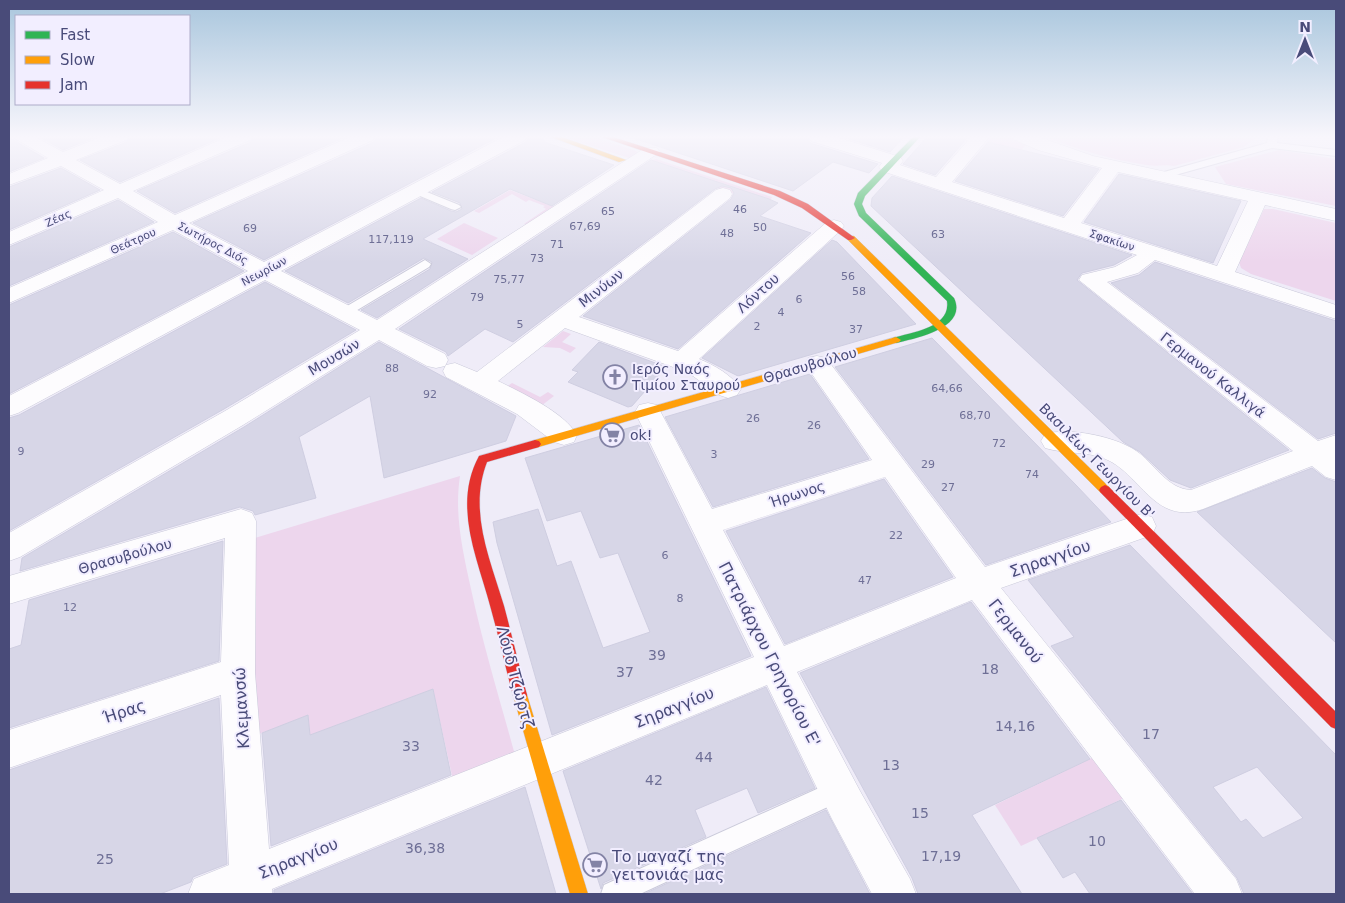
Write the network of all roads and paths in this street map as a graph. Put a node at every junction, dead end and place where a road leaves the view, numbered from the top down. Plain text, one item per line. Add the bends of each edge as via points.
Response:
1 (95, 178) edge
2 (149, 178) edge
3 (274, 178) edge
4 (442, 178) edge
5 (619, 178) edge
6 (714, 178) edge
7 (877, 178) edge
8 (921, 178) edge
9 (945, 178) edge
10 (1104, 178) edge
11 (1170, 178) edge
12 (940, 184) junction
13 (118, 192) junction
14 (417, 192) junction
15 (720, 193) dead end
16 (1258, 198) junction
17 (455, 207) dead end
18 (797, 215) dead end
19 (1336, 215) edge
20 (175, 223) junction
21 (834, 226) junction
22 (1068, 226) junction
23 (9, 239) edge
24 (1150, 253) junction
25 (425, 264) dead end
26 (264, 271) junction
27 (1223, 276) junction
28 (9, 296) edge
29 (344, 312) junction
30 (1336, 312) edge
31 (562, 319) junction
32 (941, 326) junction
33 (378, 330) junction
34 (682, 361) junction
35 (816, 364) junction
36 (479, 383) junction
37 (728, 389) junction
38 (9, 406) edge
39 (648, 412) junction
40 (564, 435) junction
41 (1055, 441) junction
42 (1329, 456) edge
43 (483, 459) joint
44 (890, 464) junction
45 (241, 522) joint
46 (704, 524) junction
47 (1141, 526) junction
48 (9, 548) edge
49 (978, 583) junction
50 (9, 590) edge
51 (776, 666) junction
52 (238, 673) junction
53 (1336, 722) edge
54 (9, 749) edge
55 (538, 761) junction
56 (839, 790) junction
57 (251, 886) edge
58 (209, 894) edge
59 (579, 894) edge
60 (614, 894) edge
61 (895, 894) edge
62 (1222, 894) edge

1 - 13 street, Σωτήρος Διός
2 - 13 street, Ζέας
3 - 20 street, Θεάτρου
4 - 14 street, Νεωρίων
5 - 33 street, Μουσών
6 - 21 street, Βασιλέως Γεωργίου Β' via 777,193 805,206
7 - 32 street via 861,195 859,209 953,304 952,313
8 - 12 street, Σφακίων
9 - 12 street
10 - 22 street
11 - 16 street
12 - 22 street, Σφακίων
13 - 20 street, Σωτήρος Διός
13 - 23 street, Ζέας
14 - 17 lane
14 - 26 street, Νεωρίων
15 - 31 street, Μινύων
16 - 19 street
16 - 27 street
18 - 21 street, Βασιλέως Γεωργίου Β'
20 - 26 street, Σωτήρος Διός
20 - 28 street, Θεάτρου
21 - 32 street, Βασιλέως Γεωργίου Β' via 859,244
21 - 34 street, Λόντου
22 - 24 street, Σφακίων
24 - 27 street, Σφακίων
24 - 42 street, Γερμανού Καλλιγά via 1133,268 1090,280
25 - 29 lane
26 - 29 street, Σωτήρος Διός
26 - 38 street, Νεωρίων
27 - 30 street, Σφακίων
29 - 33 street, Σωτήρος Διός
31 - 34 street
31 - 36 street, Μινύων
32 - 35 street, Θρασυβούλου
32 - 41 street, Βασιλέως Γεωργίου Β'
33 - 36 street, Σωτήρος Διός
33 - 48 street, Μουσών via 234,418
34 - 37 street via 702,370
35 - 37 street, Θρασυβούλου
35 - 44 street, Γερμανού
36 - 40 street, Σωτήρος Διός via 529,409
37 - 39 street, Θρασυβούλου
39 - 40 street, Θρασυβούλου
39 - 46 street, Πατριάρχου Γρηγορίου Ε'
40 - 43 street, Θρασυβούλου
41 - 42 street via 1098,446 1119,454 1166,495 1183,502
41 - 47 street, Βασιλέως Γεωργίου Β'
43 - 55 street, Λόυδ Τζωρτζ via 473,488 481,554
44 - 46 street, Ήρωνος
44 - 49 street, Γερμανού
45 - 50 street, Θρασυβούλου
45 - 52 street, Κλεμανσώ
46 - 51 street, Πατριάρχου Γρηγορίου Ε'
47 - 49 street, Σηραγγίου
47 - 53 street, Βασιλέως Γεωργίου Β'
49 - 51 street, Σηραγγίου
49 - 62 street, Γερμανού
51 - 55 street, Σηραγγίου
51 - 56 street, Πατριάρχου Γρηγορίου Ε'
52 - 54 street, Ήρας
52 - 57 street, Κλεμανσώ
55 - 57 street, Σηραγγίου
55 - 59 street, Λόυδ Τζωρτζ
56 - 60 lane
56 - 61 street, Πατριάρχου Γρηγορίου Ε'
57 - 58 street, Σηραγγίου

